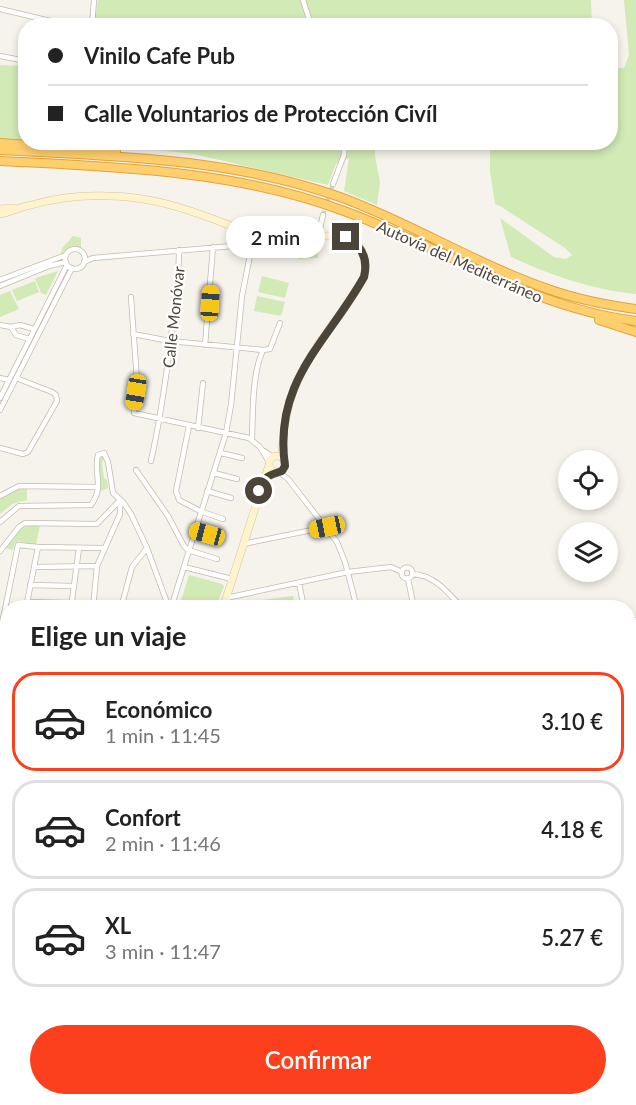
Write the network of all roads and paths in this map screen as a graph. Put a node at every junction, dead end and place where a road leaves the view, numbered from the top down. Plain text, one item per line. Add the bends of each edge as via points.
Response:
1 (94, 0) edge
2 (303, 0) edge
3 (0, 9) edge
4 (38, 18) edge
5 (93, 18) edge
6 (309, 18) edge
7 (0, 56) edge
8 (18, 59) edge
9 (0, 143) edge
10 (18, 144) edge
11 (0, 150) edge
12 (108, 150) edge
13 (344, 150) edge
14 (151, 158) junction
15 (0, 161) edge
16 (62, 164) junction
17 (0, 165) edge
18 (333, 184) tunnel mouth
19 (2, 213) edge
20 (323, 215) tunnel mouth
21 (318, 237) junction
22 (254, 245) junction
23 (291, 246) dead end
24 (213, 247) junction
25 (179, 250) junction
26 (83, 254) junction
27 (66, 255) junction
28 (93, 258) junction
29 (84, 262) junction
30 (68, 265) junction
31 (0, 280) edge
32 (0, 286) edge
33 (131, 297) dead end
34 (565, 307) junction
35 (636, 309) edge
36 (636, 321) edge
37 (279, 323) dead end
38 (0, 325) edge
39 (11, 327) junction
40 (34, 329) junction
41 (636, 332) edge
42 (133, 334) junction
43 (29, 339) junction
44 (170, 341) junction
45 (205, 345) junction
46 (236, 348) junction
47 (263, 351) junction
48 (0, 378) edge
49 (16, 378) junction
50 (9, 380) junction
51 (203, 382) dead end
52 (0, 399) edge
53 (0, 410) edge
54 (161, 419) junction
55 (189, 426) junction
56 (198, 428) junction
57 (226, 433) junction
58 (284, 436) junction
59 (252, 439) junction
60 (0, 448) edge
61 (221, 453) junction
62 (242, 458) dead end
63 (284, 459) junction
64 (272, 460) junction
65 (151, 461) dead end
66 (136, 470) dead end
67 (279, 471) junction
68 (214, 472) junction
69 (265, 478) junction
70 (237, 479) dead end
71 (99, 487) junction
72 (207, 491) junction
73 (0, 496) edge
74 (231, 498) dead end
75 (120, 500) junction
76 (200, 512) junction
77 (223, 519) dead end
78 (0, 522) edge
79 (327, 527) junction
80 (195, 530) junction
81 (220, 537) dead end
82 (243, 544) junction
83 (38, 547) junction
84 (79, 548) junction
85 (104, 548) junction
86 (147, 548) junction
87 (188, 550) junction
88 (0, 551) edge
89 (217, 559) dead end
90 (96, 566) junction
91 (34, 567) junction
92 (77, 567) junction
93 (184, 567) junction
94 (348, 572) junction
95 (402, 572) junction
96 (412, 574) junction
97 (232, 579) junction
98 (408, 579) junction
99 (299, 584) junction
100 (30, 585) junction
101 (74, 586) junction
102 (226, 598) joint
103 (7, 600) edge
104 (28, 600) edge
105 (72, 600) edge
106 (94, 600) edge
107 (123, 600) edge
108 (167, 600) edge
109 (173, 600) edge
110 (302, 600) edge
111 (355, 600) edge
112 (412, 600) edge
113 (455, 600) edge

1 - 5 street
2 - 6 street
3 - 4 street
7 - 8 street
9 - 10 highway
11 - 14 highway, Autovía del Mediterráneo
12 - 14 highway
13 - 18 street
14 - 35 highway, Autovía del Mediterráneo via 247,171 321,191 385,215 540,286
15 - 16 highway, Autovía del Mediterráneo
16 - 17 highway
16 - 34 highway, Autovía del Mediterráneo via 206,176 290,193 369,220 499,281
19 - 21 street via 78,195 131,197 182,208 232,228 269,237
20 - 21 street
21 - 58 street via 341,236 351,240 362,250 366,268 362,282 303,369 290,399
22 - 23 street
22 - 24 street
22 - 46 street
24 - 25 street
24 - 45 street
25 - 28 street
25 - 44 street, Calle Monóvar via 179,282
26 - 27 street via 76,249
26 - 28 street
26 - 29 street
27 - 30 street
27 - 31 street
28 - 29 street
29 - 30 street via 81,267
30 - 32 street via 49,266
30 - 40 street
30 - 49 street
33 - 42 street
34 - 36 highway, Autovía del Mediterráneo
34 - 41 highway
37 - 47 street via 270,349
38 - 39 street
39 - 40 street
39 - 43 street via 16,335
40 - 43 street
42 - 44 street
42 - 54 street via 137,381 134,412
43 - 50 street
44 - 45 street
44 - 54 street, Calle Monóvar
45 - 46 street
46 - 47 street
46 - 57 street
47 - 59 street via 255,383
48 - 50 street
49 - 53 street
49 - 60 street via 52,392 57,401 28,452
50 - 52 street
51 - 56 street
54 - 55 street
54 - 65 street, Calle Monóvar
55 - 56 street
55 - 76 street via 176,491 179,500
56 - 57 street
57 - 59 street
57 - 61 street
58 - 63 street
58 - 64 street
59 - 64 street
61 - 62 street
61 - 68 street
63 - 64 street
63 - 67 street
64 - 67 street
64 - 69 street
66 - 87 street
67 - 69 street
67 - 79 street
68 - 70 street
68 - 72 street
69 - 82 street
71 - 73 street via 19,486
71 - 75 street via 96,462 98,455 104,453 113,493
71 - 78 street via 91,505 19,506
72 - 74 street
72 - 76 street
75 - 85 street via 120,514
75 - 86 street
75 - 88 street via 97,524 25,523
76 - 77 street
76 - 80 street
79 - 82 street
79 - 94 street
80 - 81 street
80 - 87 street
82 - 97 street
83 - 84 street
83 - 91 street
83 - 103 street via 18,545
84 - 85 street
84 - 92 street
85 - 90 street
86 - 107 street via 132,567
86 - 108 street
87 - 89 street
87 - 93 street
90 - 92 street
90 - 106 street
91 - 92 street
91 - 100 street
92 - 101 street
93 - 97 street
93 - 109 street
94 - 95 street via 391,567
94 - 99 street
94 - 111 street
95 - 96 street via 407,568
95 - 98 street
96 - 98 street
96 - 113 street via 430,579
97 - 102 street
98 - 112 street
99 - 102 street
99 - 110 street
100 - 101 street
100 - 104 street
101 - 105 street

